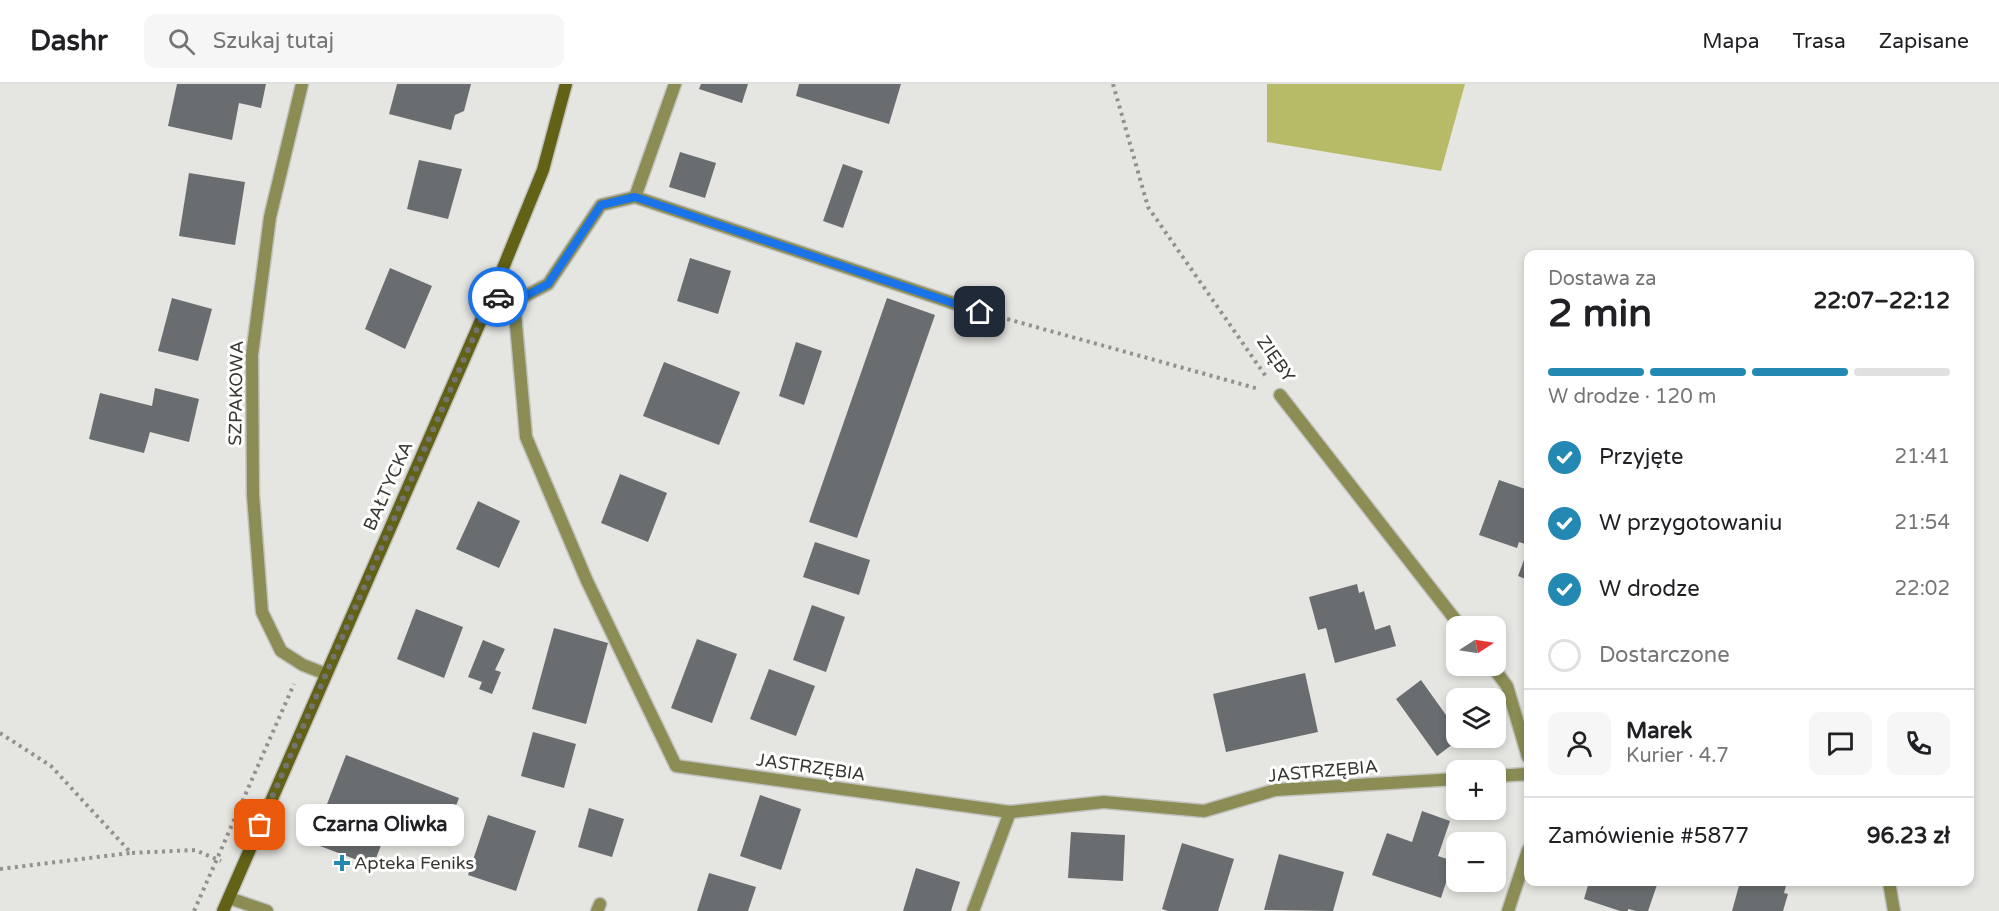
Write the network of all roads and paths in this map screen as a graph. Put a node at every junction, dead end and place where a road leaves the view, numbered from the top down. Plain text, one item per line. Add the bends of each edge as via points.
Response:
1 (302, 84) edge
2 (566, 84) edge
3 (675, 84) edge
4 (1113, 84) edge
5 (635, 197) junction
6 (492, 295) junction
7 (514, 302) junction
8 (980, 312) joint
9 (1280, 395) junction
10 (1452, 616) edge
11 (303, 665) junction
12 (326, 674) junction
13 (1500, 676) edge
14 (0, 733) edge
15 (1524, 743) edge
16 (1524, 774) edge
17 (1506, 775) edge
18 (1446, 779) edge
19 (1010, 812) junction
20 (131, 853) junction
21 (218, 859) junction
22 (1524, 862) edge
23 (241, 868) junction
24 (0, 869) edge
25 (1890, 886) edge
26 (229, 898) junction
27 (194, 911) edge
28 (223, 911) edge
29 (267, 911) edge
30 (973, 911) edge
31 (1508, 911) edge
32 (1894, 911) edge

1 - 11 street, SZPAKOWA via 270,218 252,355 253,495 262,612 281,651
2 - 6 main road, BAŁTYCKA via 543,170
3 - 5 street
4 - 9 path, ZIĘBY via 1148,207
5 - 7 street via 601,205 548,284
5 - 8 street
6 - 7 street
6 - 12 main road, BAŁTYCKA
7 - 19 street, JASTRZĘBIA via 526,437 587,581 676,766
8 - 9 path
9 - 10 street, ZIĘBY
11 - 12 street, SZPAKOWA
11 - 21 path
12 - 23 main road, BAŁTYCKA
13 - 15 street via 1507,686
14 - 20 path via 51,766
16 - 17 street
18 - 19 street, JASTRZĘBIA via 1275,790 1204,811 1104,802
19 - 30 street
20 - 21 path via 195,850
20 - 24 path
21 - 23 path
21 - 27 path
22 - 31 street
23 - 26 main road, BAŁTYCKA
25 - 32 street
26 - 28 main road, BAŁTYCKA
26 - 29 street

